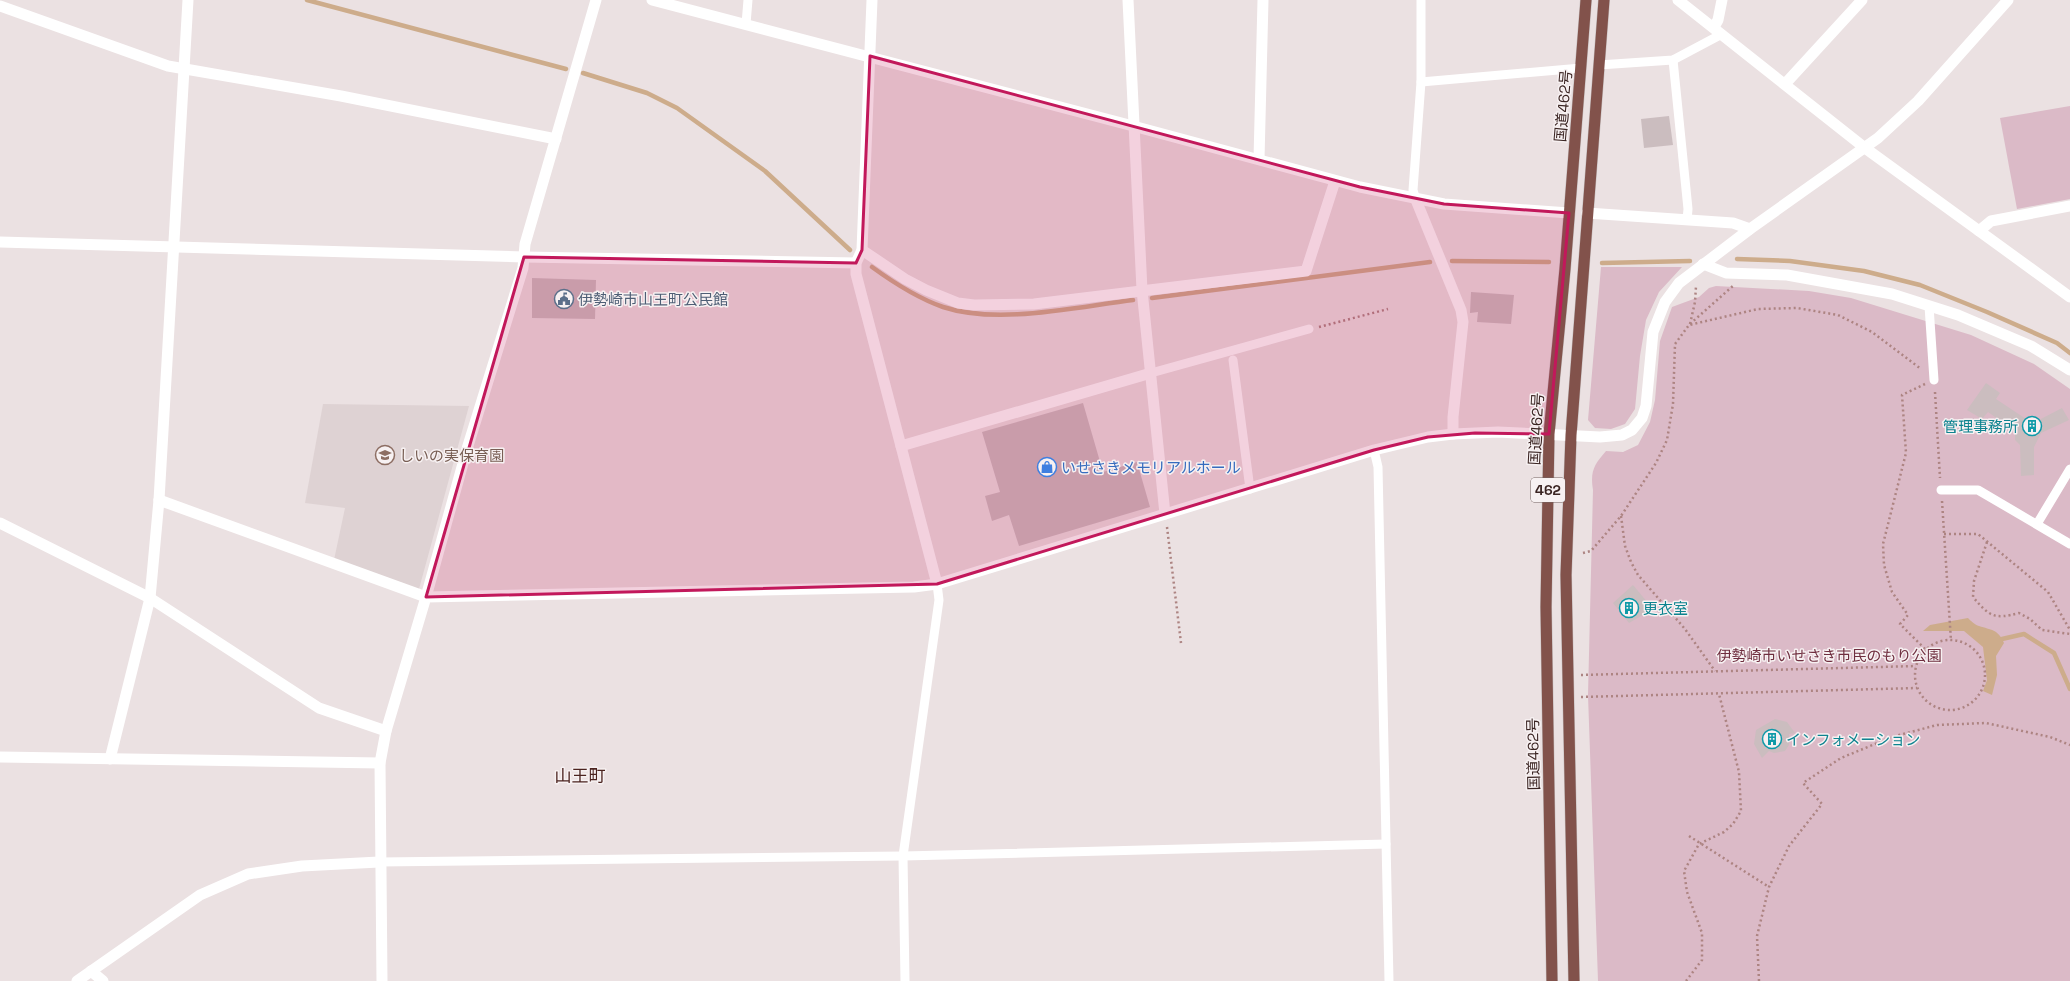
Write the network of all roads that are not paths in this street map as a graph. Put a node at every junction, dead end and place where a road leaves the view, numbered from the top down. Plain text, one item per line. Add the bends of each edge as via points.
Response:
1 (188, 0) edge
2 (596, 0) edge
3 (652, 0) edge
4 (748, 0) edge
5 (872, 0) edge
6 (1128, 0) edge
7 (1263, 0) edge
8 (1421, 0) edge
9 (1586, 0) edge
10 (1604, 0) edge
11 (1678, 0) edge
12 (1722, 0) edge
13 (1862, 0) edge
14 (2008, 0) edge
15 (0, 6) edge
16 (746, 24) junction
17 (1718, 30) junction
18 (870, 56) junction
19 (1673, 60) junction
20 (1599, 65) junction
21 (1581, 68) junction
22 (184, 69) junction
23 (1421, 82) junction
24 (1785, 84) junction
25 (1133, 126) junction
26 (556, 139) junction
27 (1866, 148) junction
28 (1259, 159) junction
29 (1335, 181) junction
30 (1416, 200) junction
31 (2070, 206) edge
32 (1569, 213) junction
33 (1587, 213) junction
34 (1687, 220) junction
35 (1750, 229) junction
36 (1979, 231) junction
37 (0, 242) edge
38 (174, 248) junction
39 (862, 250) junction
40 (524, 257) junction
41 (856, 263) junction
42 (1703, 264) junction
43 (1142, 290) junction
44 (2070, 297) edge
45 (1929, 306) junction
46 (1309, 329) road end
47 (1233, 360) dead end
48 (2070, 370) edge
49 (1151, 373) junction
50 (1934, 380) road end
51 (1453, 434) junction
52 (1549, 434) junction
53 (1571, 435) junction
54 (901, 446) junction
55 (1374, 450) junction
56 (2070, 469) edge
57 (1250, 489) junction
58 (1941, 490) dead end
59 (159, 500) junction
60 (1165, 514) junction
61 (0, 523) edge
62 (2037, 524) junction
63 (2070, 544) edge
64 (937, 584) junction
65 (426, 597) junction
66 (150, 598) junction
67 (386, 731) junction
68 (0, 757) edge
69 (110, 759) junction
70 (380, 763) junction
71 (1386, 844) junction
72 (903, 856) junction
73 (379, 862) junction
74 (91, 971) junction
75 (77, 981) edge
76 (103, 981) edge
77 (382, 981) edge
78 (905, 981) edge
79 (1389, 981) edge
80 (1552, 981) edge
81 (1574, 981) edge

1 - 22 street
2 - 26 street
3 - 16 street
4 - 16 lane
5 - 18 street
6 - 25 street
7 - 28 street
8 - 23 lane
9 - 21 highway, 国道462号 / 462
10 - 20 highway, 462
11 - 17 street
12 - 17 street
13 - 24 street
14 - 27 street via 1918,101
15 - 22 street via 168,66
16 - 18 street
17 - 19 lane
17 - 24 street
18 - 25 street
18 - 39 street
19 - 20 lane
19 - 34 lane
20 - 33 highway, 462
21 - 23 lane
21 - 32 highway, 国道462号 / 462
22 - 26 street via 341,96
22 - 38 street
23 - 30 lane via 1413,190
24 - 27 street
25 - 28 street
25 - 43 street
26 - 40 street via 525,244
27 - 35 street
27 - 36 street
28 - 29 street
29 - 30 street
29 - 43 street via 1306,271
30 - 32 street
30 - 51 street via 1461,310 1463,322
31 - 36 street via 1991,221
32 - 52 highway, 国道462号 / 462
33 - 34 street
33 - 53 highway, 462
34 - 35 street via 1733,223
35 - 42 street
36 - 44 street
37 - 38 street
38 - 40 street
38 - 59 street
39 - 41 street
39 - 43 street via 905,279 958,303 1034,304
40 - 41 street
40 - 65 street via 523,268 467,449
41 - 54 street via 856,274
42 - 45 street via 1726,273 1787,275 1866,288
42 - 53 street via 1672,291 1658,317 1650,349 1646,406 1642,418 1622,435 1612,438
43 - 49 street
45 - 48 street via 1958,315 2031,346
45 - 50 lane
46 - 49 lane
47 - 57 lane
49 - 54 street
49 - 60 street
51 - 52 street
51 - 55 street via 1428,437
52 - 53 street
52 - 80 highway, 国道462号 / 462 via 1546,607
53 - 81 highway, 462 via 1566,575
54 - 64 street
55 - 57 street
55 - 71 lane via 1378,467
56 - 62 lane
57 - 60 street
58 - 62 lane via 1978,490
59 - 65 street
59 - 66 street
60 - 64 street
61 - 66 street
62 - 63 lane
64 - 65 street via 898,587
64 - 72 lane via 939,600
65 - 67 street
66 - 67 street via 319,708
66 - 69 street
67 - 70 street
68 - 69 street
69 - 70 street
70 - 73 street
71 - 72 lane
71 - 79 lane
72 - 73 lane
72 - 78 lane
73 - 74 street via 302,866 248,874 200,895
73 - 77 street
74 - 75 street
74 - 76 street

